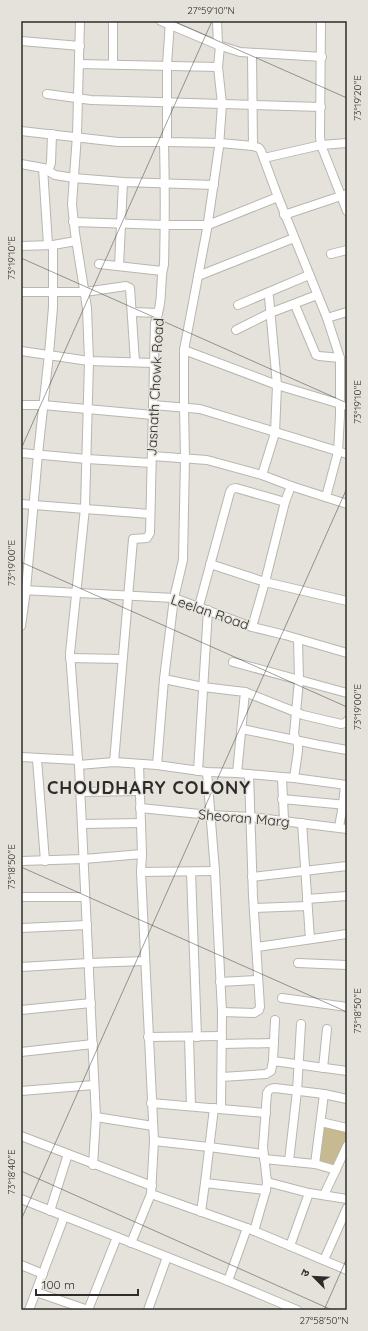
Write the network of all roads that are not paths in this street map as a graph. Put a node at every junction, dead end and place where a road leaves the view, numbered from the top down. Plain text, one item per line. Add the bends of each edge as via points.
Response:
1 (80, 21) edge
2 (113, 21) edge
3 (161, 21) edge
4 (217, 21) edge
5 (321, 21) edge
6 (170, 23) edge
7 (21, 41) edge
8 (219, 45) junction
9 (80, 46) junction
10 (252, 53) junction
11 (322, 57) junction
12 (79, 64) junction
13 (113, 64) junction
14 (167, 65) junction
15 (218, 67) junction
16 (47, 94) dead end
17 (78, 98) junction
18 (167, 102) junction
19 (222, 104) junction
20 (252, 105) junction
21 (321, 107) junction
22 (21, 131) edge
23 (52, 134) junction
24 (76, 137) junction
25 (220, 143) junction
26 (347, 143) edge
27 (321, 145) junction
28 (252, 146) junction
29 (264, 158) junction
30 (21, 164) edge
31 (45, 170) junction
32 (74, 178) junction
33 (123, 182) junction
34 (164, 183) junction
35 (214, 185) junction
36 (344, 195) edge
37 (278, 197) junction
38 (347, 211) edge
39 (284, 215) junction
40 (73, 222) junction
41 (122, 224) junction
42 (165, 225) junction
43 (208, 225) junction
44 (294, 238) junction
45 (76, 241) junction
46 (50, 245) junction
47 (21, 246) edge
48 (347, 250) edge
49 (331, 254) dead end
50 (99, 264) dead end
51 (120, 266) junction
52 (162, 271) junction
53 (309, 275) junction
54 (198, 276) junction
55 (53, 291) junction
56 (21, 292) edge
57 (85, 292) junction
58 (317, 295) junction
59 (269, 297) dead end
60 (238, 305) dead end
61 (295, 305) junction
62 (133, 312) junction
63 (347, 312) edge
64 (158, 313) junction
65 (270, 313) junction
66 (327, 318) junction
67 (236, 330) dead end
68 (184, 350) junction
69 (21, 351) edge
70 (49, 354) junction
71 (340, 358) junction
72 (89, 361) junction
73 (136, 362) junction
74 (154, 363) junction
75 (277, 385) junction
76 (153, 404) junction
77 (343, 404) edge
78 (21, 405) edge
79 (43, 405) junction
80 (184, 407) junction
81 (88, 410) junction
82 (153, 415) junction
83 (275, 433) junction
84 (338, 452) junction
85 (21, 453) edge
86 (38, 454) junction
87 (347, 454) edge
88 (185, 458) junction
89 (87, 459) junction
90 (152, 459) junction
91 (262, 475) junction
92 (291, 486) junction
93 (326, 497) junction
94 (284, 502) junction
95 (21, 504) edge
96 (347, 504) edge
97 (32, 505) junction
98 (85, 508) junction
99 (150, 514) junction
100 (210, 564) junction
101 (265, 582) junction
102 (23, 590) edge
103 (76, 592) junction
104 (128, 596) junction
105 (174, 598) junction
106 (347, 601) edge
107 (199, 606) junction
108 (208, 610) junction
109 (21, 626) edge
110 (252, 627) junction
111 (298, 639) junction
112 (347, 654) edge
113 (70, 658) junction
114 (122, 659) junction
115 (233, 662) dead end
116 (164, 679) junction
117 (299, 680) junction
118 (203, 687) junction
119 (245, 692) junction
120 (347, 693) edge
121 (296, 713) junction
122 (347, 721) edge
123 (242, 729) junction
124 (295, 739) junction
125 (347, 750) edge
126 (21, 758) edge
127 (37, 759) junction
128 (78, 762) junction
129 (114, 762) junction
130 (139, 764) junction
131 (157, 765) junction
132 (198, 771) junction
133 (207, 772) junction
134 (237, 773) junction
135 (249, 774) junction
136 (282, 778) junction
137 (294, 778) junction
138 (346, 785) edge
139 (140, 791) junction
140 (81, 792) junction
141 (282, 799) junction
142 (345, 805) edge
143 (140, 808) junction
144 (210, 815) junction
145 (251, 817) junction
146 (284, 820) junction
147 (141, 823) junction
148 (302, 823) junction
149 (82, 824) junction
150 (343, 828) edge
151 (142, 854) junction
152 (84, 859) junction
153 (21, 861) edge
154 (45, 861) junction
155 (347, 866) edge
156 (215, 871) junction
157 (141, 872) junction
158 (191, 872) junction
159 (305, 872) junction
160 (252, 877) junction
161 (347, 896) edge
162 (21, 897) edge
163 (85, 897) junction
164 (307, 902) junction
165 (254, 908) junction
166 (87, 925) junction
167 (21, 928) edge
168 (347, 934) edge
169 (310, 939) junction
170 (257, 947) junction
171 (145, 962) junction
172 (88, 963) junction
173 (298, 963) dead end
174 (347, 965) edge
175 (21, 967) edge
176 (258, 980) junction
177 (220, 982) junction
178 (282, 998) dead end
179 (91, 1003) junction
180 (347, 1007) edge
181 (21, 1010) edge
182 (222, 1012) junction
183 (275, 1020) dead end
184 (301, 1024) dead end
185 (327, 1029) dead end
186 (193, 1037) junction
187 (148, 1038) junction
188 (222, 1040) junction
189 (274, 1043) junction
190 (93, 1044) junction
191 (21, 1052) edge
192 (273, 1061) junction
193 (298, 1065) junction
194 (323, 1068) junction
195 (347, 1071) edge
196 (222, 1077) junction
197 (94, 1085) junction
198 (21, 1091) edge
199 (297, 1091) junction
200 (324, 1094) junction
201 (347, 1099) edge
202 (151, 1103) junction
203 (191, 1106) junction
204 (217, 1108) junction
205 (266, 1113) junction
206 (96, 1117) junction
207 (321, 1122) junction
208 (153, 1126) junction
209 (347, 1128) edge
210 (21, 1136) edge
211 (154, 1142) junction
212 (347, 1146) edge
213 (209, 1147) junction
214 (68, 1154) junction
215 (264, 1156) junction
216 (289, 1161) junction
217 (93, 1164) junction
218 (315, 1164) junction
219 (336, 1170) junction
220 (205, 1182) junction
221 (266, 1186) junction
222 (152, 1190) junction
223 (309, 1193) junction
224 (324, 1195) junction
225 (21, 1199) edge
226 (347, 1199) edge
227 (347, 1208) edge
228 (50, 1211) junction
229 (201, 1212) junction
230 (64, 1217) junction
231 (250, 1229) junction
232 (117, 1237) junction
233 (131, 1243) junction
234 (290, 1246) junction
235 (167, 1257) junction
236 (324, 1260) junction
237 (21, 1265) edge
238 (347, 1270) edge
239 (43, 1274) junction
240 (228, 1281) junction
241 (36, 1292) junction
242 (285, 1308) edge
243 (29, 1310) edge
244 (88, 1310) edge
245 (148, 1310) edge
246 (297, 1310) edge

1 - 9 street
2 - 13 street
3 - 6 street
4 - 8 street
5 - 11 street
6 - 8 street
6 - 14 street
7 - 9 street
8 - 10 street
8 - 15 street
9 - 12 street
10 - 11 street
10 - 20 street
11 - 21 street
12 - 13 street
12 - 17 street
13 - 14 street
14 - 15 street
14 - 18 street
15 - 19 street
16 - 17 street
17 - 18 street
17 - 24 street
18 - 19 street
18 - 25 street via 167,142
19 - 20 street
19 - 25 street
20 - 21 street
20 - 28 street
21 - 27 street
22 - 23 street, Jasnath Chowk Road
23 - 24 street, Jasnath Chowk Road
23 - 31 street via 51,163
24 - 32 street
24 - 34 street, Jasnath Chowk Road via 118,142 164,142
25 - 28 street
25 - 35 street
26 - 27 street
27 - 29 street
27 - 36 street
28 - 29 street via 259,148
29 - 37 street
30 - 31 street
31 - 32 street via 55,175
31 - 46 street
32 - 33 street
32 - 40 street
33 - 34 street
33 - 41 street
34 - 35 street
34 - 42 street, Jasnath Chowk Road
35 - 43 street
36 - 38 street
36 - 39 street
37 - 39 street
37 - 43 street
39 - 44 street
40 - 41 street
40 - 45 street
41 - 42 street
41 - 51 street
42 - 43 street
42 - 52 street, Jasnath Chowk Road
43 - 54 street
44 - 53 street
44 - 54 street
45 - 46 street
45 - 57 street
46 - 47 street
46 - 55 street
48 - 49 street
50 - 51 street
51 - 52 street
52 - 64 street, Jasnath Chowk Road
53 - 58 street
53 - 60 street
54 - 68 street
55 - 56 street
55 - 57 street
55 - 70 street
57 - 62 street via 129,287
57 - 72 street
58 - 61 street
58 - 66 street
59 - 65 street
61 - 65 street
61 - 71 street via 316,355
62 - 64 street
62 - 73 street
63 - 66 street
64 - 74 street, Jasnath Chowk Road via 155,323
65 - 67 street
65 - 75 street
66 - 71 street
68 - 75 street
68 - 80 street
69 - 70 street
70 - 72 street
70 - 79 street
71 - 77 street
72 - 73 street
72 - 81 street
73 - 74 street
74 - 76 street, Jasnath Chowk Road
75 - 77 street
75 - 83 street
76 - 80 street
76 - 82 street, Jasnath Chowk Road
77 - 84 street
78 - 79 street
79 - 81 street
79 - 86 street
80 - 83 street via 209,412
80 - 88 street
81 - 82 street
81 - 89 street
82 - 90 street, Jasnath Chowk Road
83 - 84 street
83 - 91 street
84 - 87 street
84 - 93 street
85 - 86 street
86 - 89 street
86 - 97 street
88 - 90 street
88 - 91 street via 207,460
88 - 105 street via 183,560
89 - 90 street
89 - 98 street
90 - 99 street, Jasnath Chowk Road
91 - 92 street
92 - 93 street
92 - 94 street
93 - 96 street
94 - 100 street via 232,489
94 - 101 street
95 - 97 street
97 - 98 street
97 - 102 street
98 - 99 street
98 - 103 street
99 - 104 street, Jasnath Chowk Road via 149,536 144,540 133,540
100 - 101 street
100 - 107 street
101 - 106 street
101 - 110 street
102 - 103 street, Leelan Road
102 - 109 street
103 - 104 street, Leelan Road
103 - 113 street
104 - 105 street, Leelan Road
104 - 114 street, Jasnath Chowk Road
105 - 107 street, Leelan Road
105 - 116 street
107 - 108 street, Leelan Road
108 - 110 street, Leelan Road
108 - 118 street
110 - 111 street, Leelan Road
111 - 112 street, Leelan Road
111 - 117 street
113 - 114 street
113 - 128 street
114 - 129 street, Jasnath Chowk Road
115 - 117 street
116 - 118 street
116 - 131 street
117 - 120 street
117 - 121 street
118 - 119 street
118 - 132 street
119 - 121 street
119 - 123 street
121 - 122 street via 341,724
121 - 124 street
123 - 124 street
123 - 134 street
124 - 125 street
124 - 137 street via 298,751
126 - 127 street
127 - 128 street
127 - 154 street
128 - 129 street
128 - 140 street
129 - 130 street
130 - 131 street
130 - 139 street
131 - 132 street
132 - 133 street
133 - 134 street
133 - 144 street
134 - 135 street
135 - 136 street
135 - 145 street
136 - 137 street
136 - 141 street
137 - 138 street
138 - 142 street
139 - 140 street
139 - 143 street
140 - 149 street
141 - 142 street
141 - 146 street
142 - 150 street
143 - 144 street, Sheoran Marg
143 - 147 street
144 - 145 street, Sheoran Marg
144 - 156 street
145 - 146 street, Sheoran Marg
145 - 160 street
146 - 148 street, Sheoran Marg
147 - 149 street
147 - 151 street
148 - 150 street, Sheoran Marg
148 - 159 street
149 - 152 street
151 - 152 street
151 - 157 street
152 - 154 street
152 - 163 street
153 - 154 street
155 - 159 street
156 - 158 street
156 - 177 street
157 - 158 street
157 - 171 street
158 - 186 street
159 - 160 street
159 - 164 street
160 - 165 street
161 - 164 street
162 - 163 street
163 - 166 street
164 - 165 street
164 - 169 street
165 - 170 street
166 - 167 street
166 - 172 street
168 - 169 street
169 - 170 street
170 - 176 street
171 - 172 street
171 - 187 street
172 - 175 street
172 - 179 street
173 - 174 street
176 - 177 street
176 - 182 street via 260,1007 257,1012
177 - 182 street
178 - 180 street
179 - 181 street
179 - 190 street
182 - 188 street
183 - 189 street
184 - 193 street
185 - 194 street
186 - 187 street
186 - 188 street
186 - 203 street
187 - 202 street
188 - 189 street
188 - 196 street
189 - 192 street
190 - 191 street
190 - 197 street
192 - 193 street
192 - 196 street via 268,1073
193 - 194 street
193 - 199 street
194 - 195 street
196 - 204 street
197 - 198 street
197 - 206 street
199 - 200 street
199 - 205 street via 271,1088 267,1093
199 - 216 street
200 - 201 street
200 - 207 street
202 - 203 street
202 - 208 street
203 - 204 street
204 - 205 street
204 - 213 street
205 - 215 street
206 - 208 street
206 - 217 street
207 - 209 street
207 - 218 street
208 - 211 street
210 - 214 street
211 - 213 street
211 - 222 street
212 - 219 street
213 - 215 street
213 - 220 street
214 - 217 street
214 - 228 street
215 - 216 street
215 - 221 street
216 - 218 street
217 - 222 street
218 - 219 street
219 - 224 street
220 - 221 street
220 - 229 street
221 - 223 street
221 - 231 street
222 - 229 street
222 - 233 street
223 - 224 street
223 - 234 street
224 - 226 street
225 - 228 street
227 - 236 street
228 - 230 street
229 - 231 street
230 - 232 street
230 - 239 street
231 - 234 street
231 - 240 street
232 - 233 street
232 - 244 street
233 - 235 street
234 - 236 street
235 - 240 street
235 - 245 street
236 - 238 street
237 - 239 street
239 - 241 street
240 - 242 street
241 - 243 street
241 - 244 street
242 - 246 street

